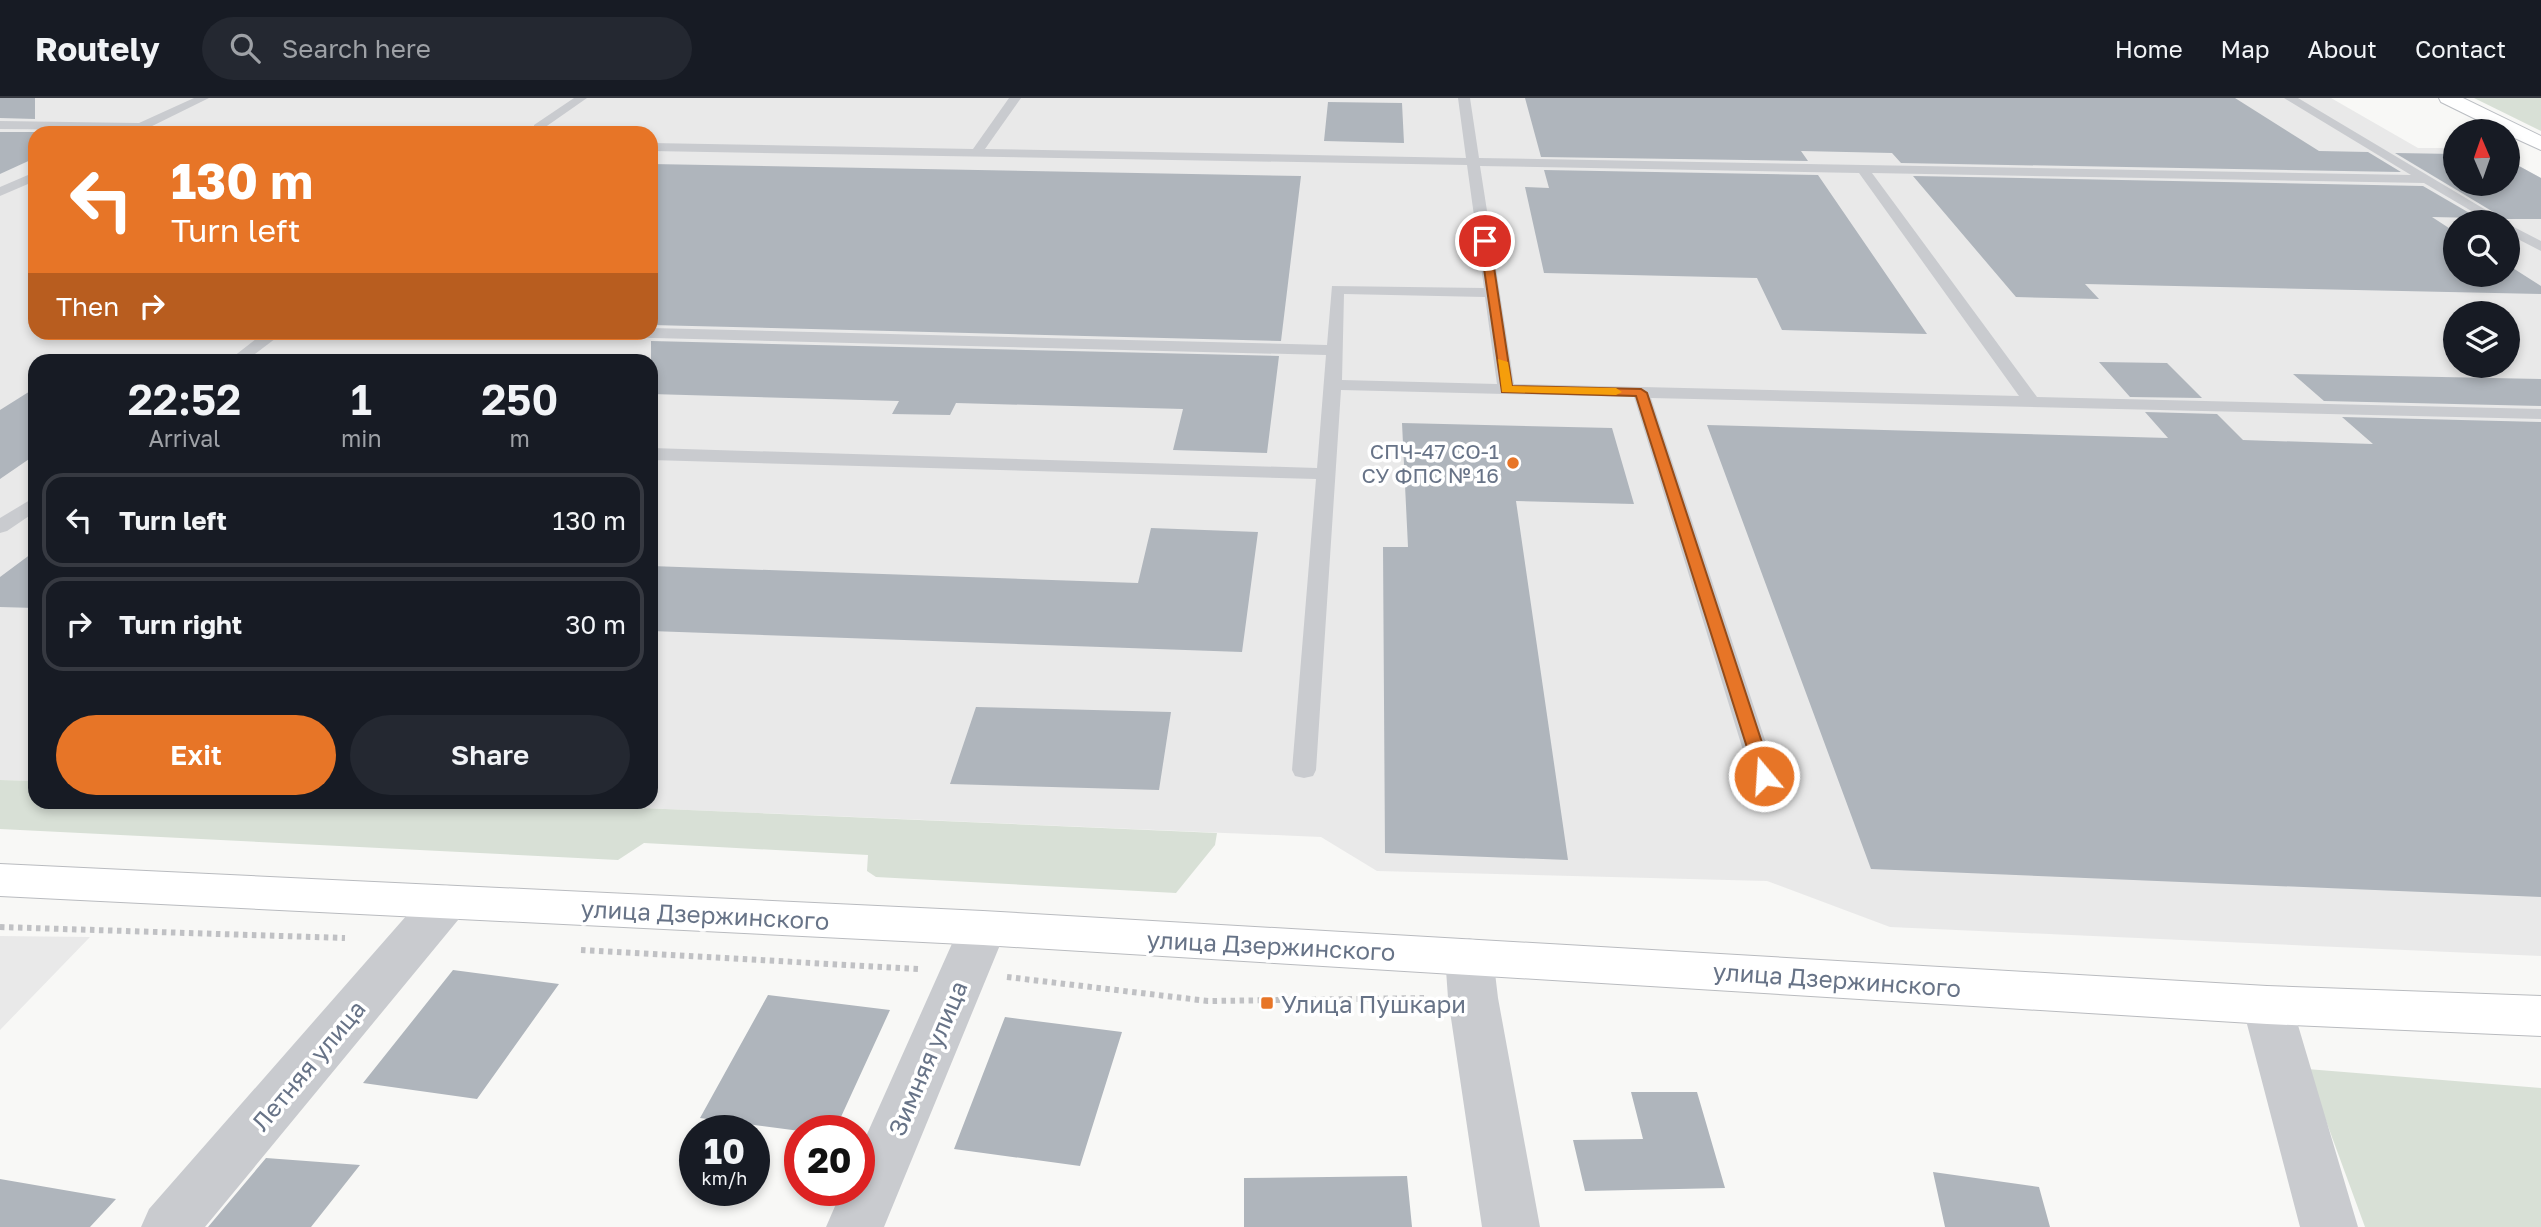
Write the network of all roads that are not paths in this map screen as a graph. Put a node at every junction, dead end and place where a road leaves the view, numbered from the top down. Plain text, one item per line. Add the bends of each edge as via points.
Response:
1 (203, 98) edge
2 (581, 98) edge
3 (1015, 98) edge
4 (1465, 98) edge
5 (2290, 98) edge
6 (2448, 98) edge
7 (0, 125) edge
8 (28, 126) edge
9 (143, 126) edge
10 (539, 126) edge
11 (0, 138) edge
12 (28, 139) edge
13 (2541, 144) edge
14 (658, 147) edge
15 (976, 153) junction
16 (1474, 162) junction
17 (1863, 169) junction
18 (28, 179) edge
19 (2427, 179) junction
20 (0, 192) edge
21 (2479, 210) edge
22 (2520, 235) edge
23 (2541, 247) edge
24 (1492, 293) junction
25 (658, 333) edge
26 (265, 340) edge
27 (1334, 350) junction
28 (245, 354) edge
29 (1333, 385) junction
30 (1506, 389) junction
31 (1641, 393) junction
32 (2032, 402) junction
33 (2541, 414) edge
34 (658, 454) edge
35 (1326, 474) junction
36 (28, 508) edge
37 (0, 527) edge
38 (1304, 770) dead end
39 (1764, 776) dead end
40 (0, 880) edge
41 (446, 902) junction
42 (974, 950) junction
43 (1471, 977) junction
44 (2267, 1005) junction
45 (2541, 1016) edge
46 (170, 1227) edge
47 (855, 1227) edge
48 (1511, 1227) edge
49 (2329, 1227) edge

1 - 9 lane
2 - 10 lane
3 - 15 lane
4 - 16 lane
5 - 19 lane
6 - 13 main road
7 - 8 lane
11 - 12 lane
14 - 15 lane
15 - 16 lane
16 - 17 lane
16 - 24 lane
17 - 19 lane
17 - 32 lane
18 - 20 lane
19 - 21 lane
22 - 23 lane
24 - 27 lane via 1337,289
24 - 30 lane
25 - 27 lane
26 - 28 lane
27 - 29 lane
29 - 30 lane
29 - 35 lane
30 - 31 lane
31 - 32 lane
31 - 39 lane
32 - 33 lane
34 - 35 lane
35 - 38 lane
36 - 37 lane
40 - 41 main road, улица Дзержинского
41 - 42 main road, улица Дзержинского
41 - 46 street, Летняя улица
42 - 43 main road, улица Дзержинского
42 - 47 street, Зимняя улица
43 - 44 main road, улица Дзержинского
43 - 48 street
44 - 45 main road, улица Дзержинского
44 - 49 street

